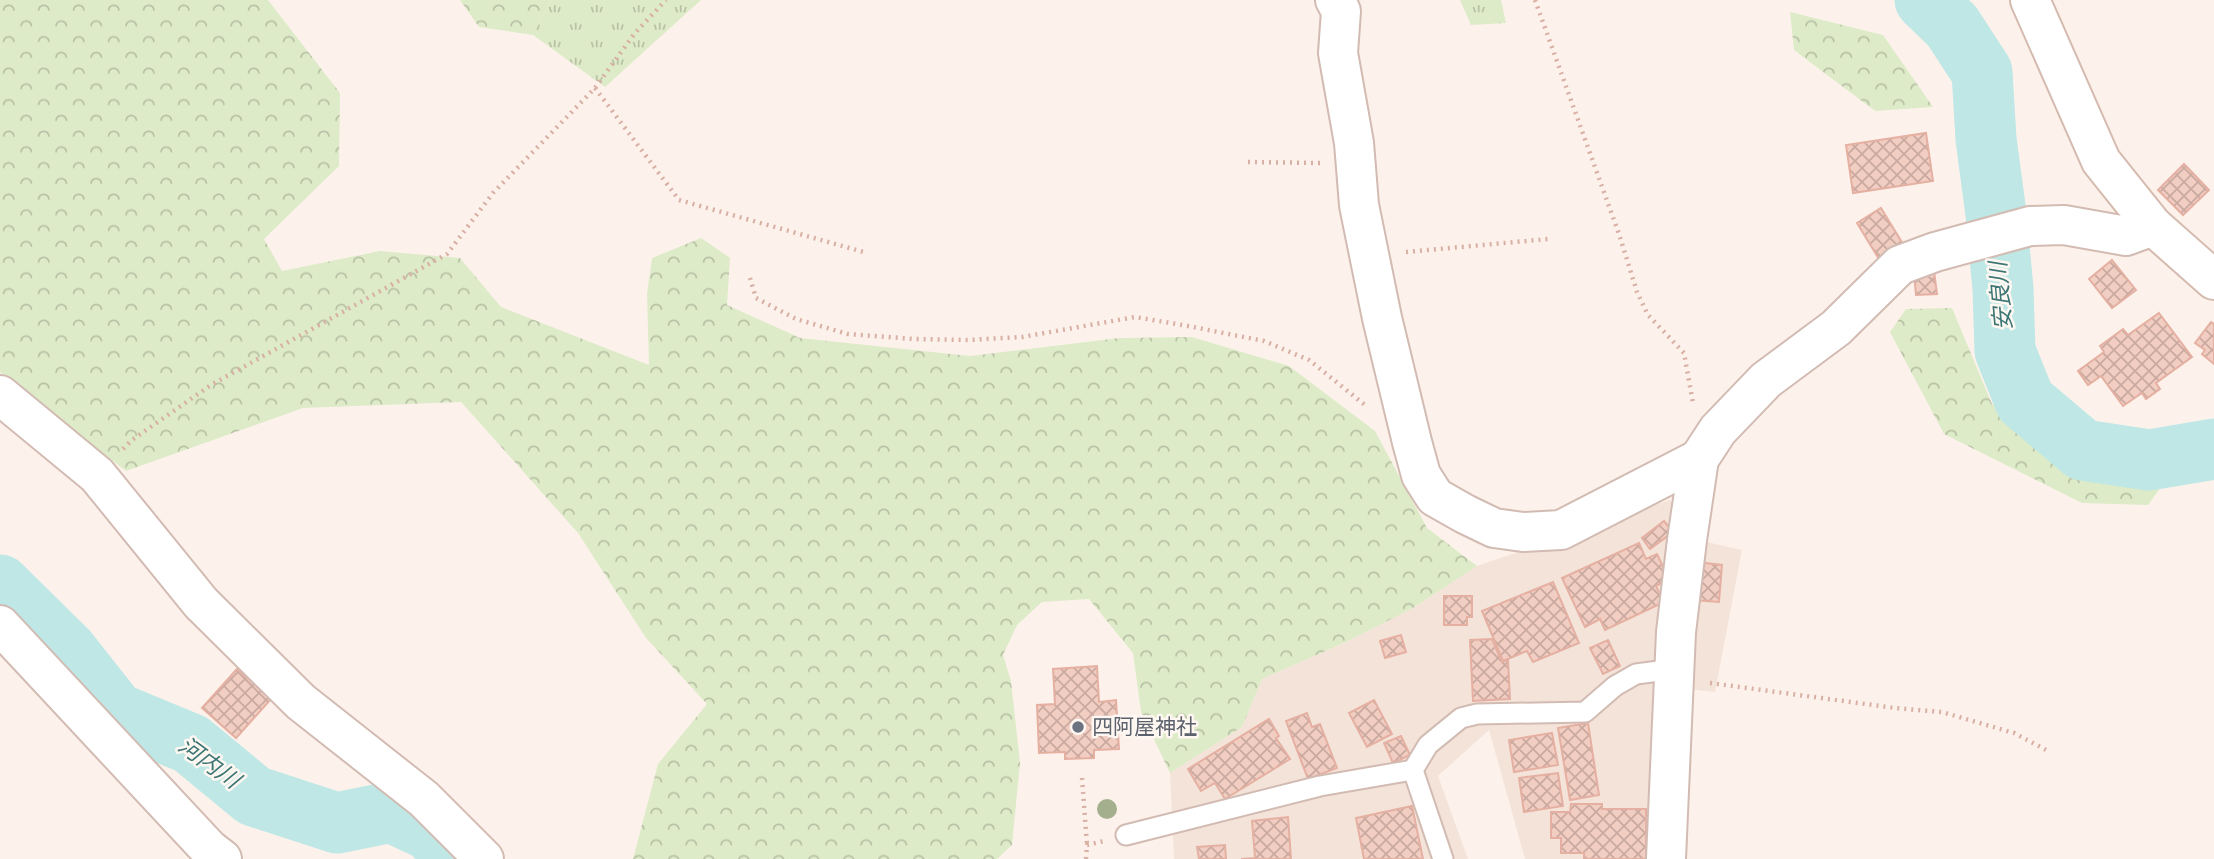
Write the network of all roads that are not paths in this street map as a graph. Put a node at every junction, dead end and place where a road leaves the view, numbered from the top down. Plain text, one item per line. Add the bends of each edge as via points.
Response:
1 (1335, 0) edge
2 (2030, 0) edge
3 (2153, 226) junction
4 (2214, 280) edge
5 (0, 395) edge
6 (1699, 459) junction
7 (0, 625) edge
8 (1674, 673) junction
9 (1413, 770) junction
10 (1126, 835) dead end
11 (222, 859) edge
12 (484, 859) edge
13 (1443, 859) edge
14 (1666, 859) edge

1 - 6 street via 1341,11 1338,53 1354,143 1359,205 1407,424 1422,475 1435,497 1494,528 1561,530
2 - 3 street via 2101,161
3 - 4 street
3 - 6 street via 2126,236 2064,225 2030,226 1900,265 1836,328 1766,380 1718,430
5 - 12 street via 97,475 201,603 300,702 424,799
6 - 8 street
7 - 11 street
8 - 9 lane via 1636,674 1585,712 1477,714 1461,719 1428,744
8 - 14 street
9 - 10 lane via 1320,786
9 - 13 lane

